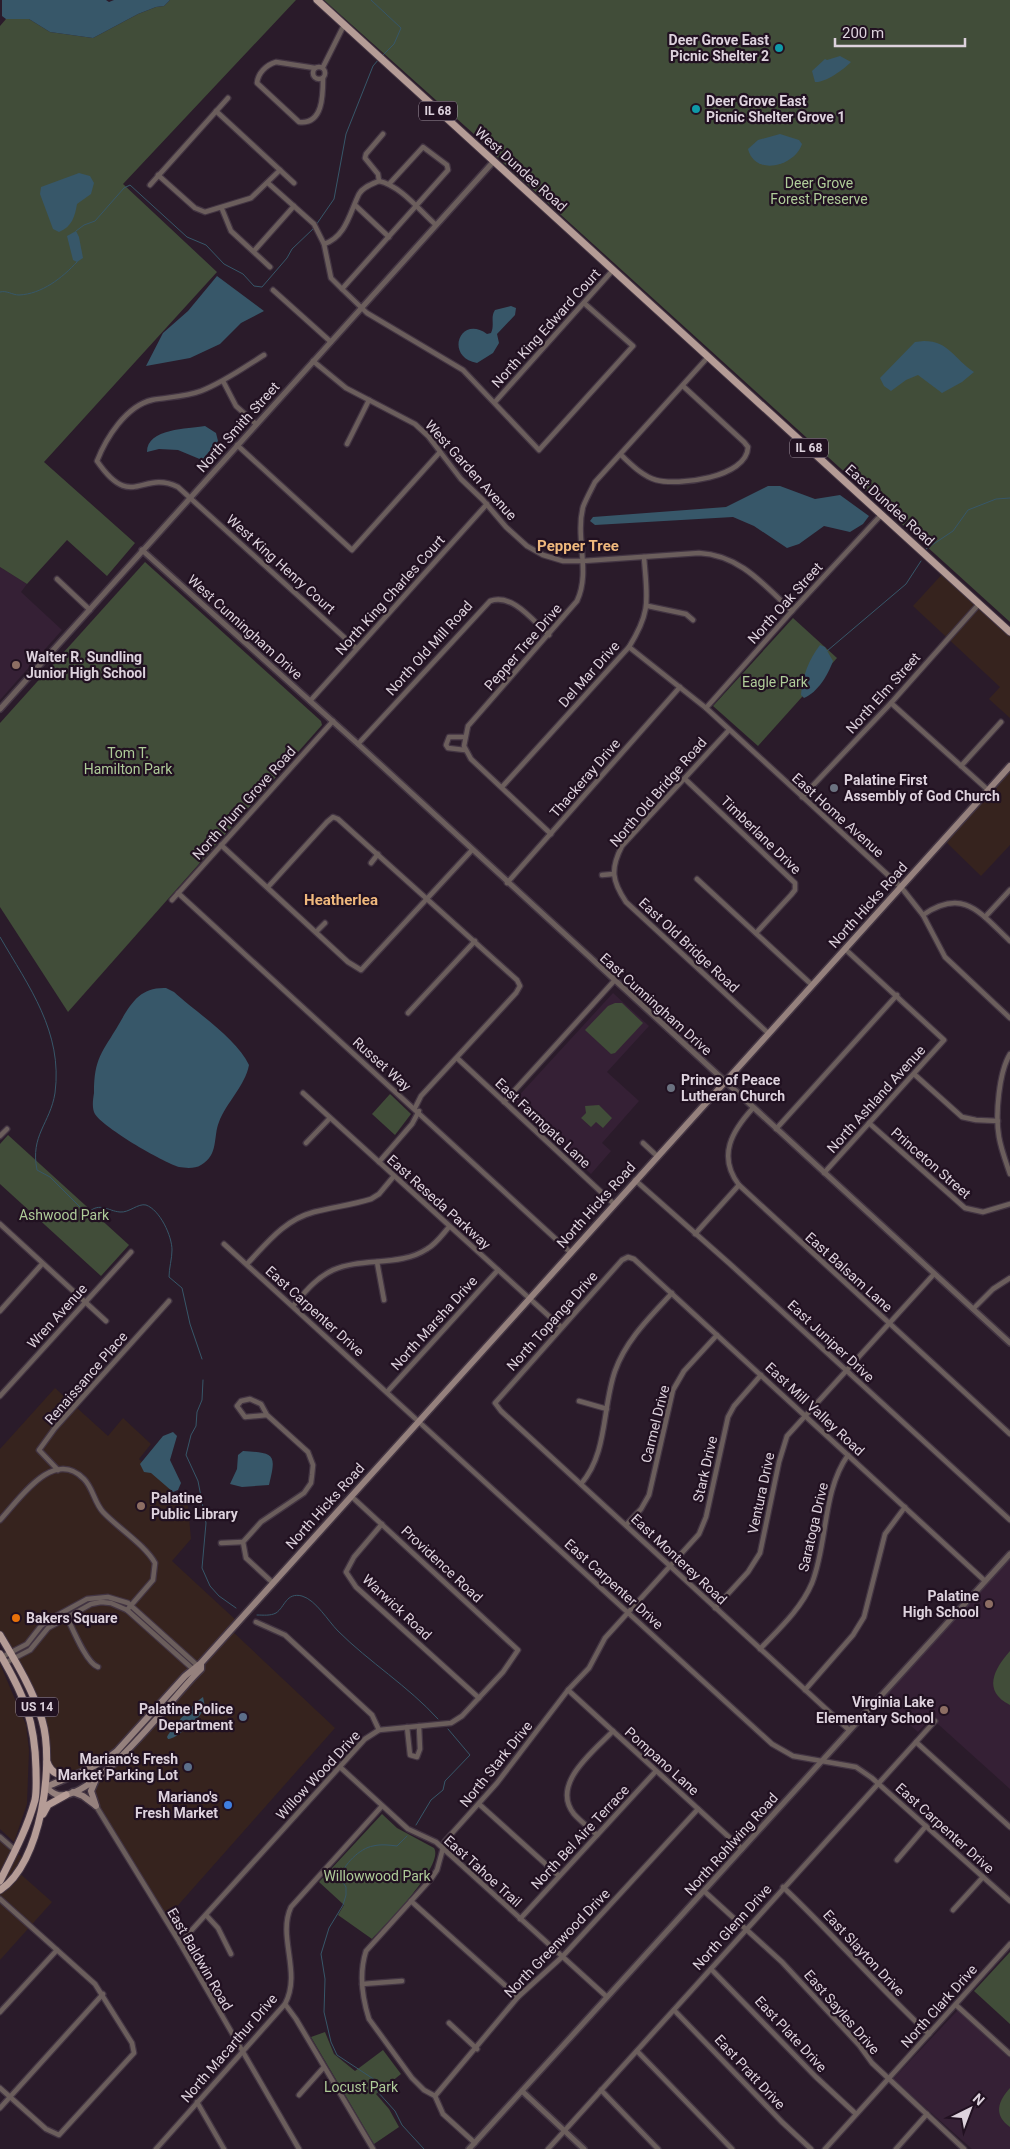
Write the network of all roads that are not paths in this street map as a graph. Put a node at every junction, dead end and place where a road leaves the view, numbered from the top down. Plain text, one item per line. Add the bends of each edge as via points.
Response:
1 (317, 0) edge
2 (344, 25) junction
3 (323, 67) junction
4 (315, 68) junction
5 (323, 78) junction
6 (228, 98) dead end
7 (216, 111) junction
8 (384, 134) dead end
9 (494, 161) junction
10 (280, 170) junction
11 (158, 175) junction
12 (379, 182) junction
13 (268, 183) junction
14 (294, 183) dead end
15 (150, 184) dead end
16 (390, 184) junction
17 (294, 206) junction
18 (356, 206) junction
19 (416, 208) junction
20 (222, 209) junction
21 (436, 225) junction
22 (389, 237) junction
23 (324, 244) junction
24 (254, 251) junction
25 (270, 267) dead end
26 (614, 270) junction
27 (342, 289) junction
28 (273, 290) dead end
29 (584, 303) junction
30 (362, 307) junction
31 (686, 336) joint
32 (331, 342) junction
33 (264, 355) dead end
34 (708, 358) junction
35 (313, 361) junction
36 (223, 381) junction
37 (683, 386) junction
38 (369, 400) junction
39 (495, 402) junction
40 (256, 424) junction
41 (347, 444) dead end
42 (237, 445) junction
43 (440, 452) junction
44 (621, 455) junction
45 (190, 497) junction
46 (487, 504) junction
47 (882, 514) junction
48 (142, 550) junction
49 (644, 557) junction
50 (583, 561) junction
51 (57, 579) dead end
52 (979, 604) junction
53 (648, 606) junction
54 (90, 610) junction
55 (792, 611) junction
56 (693, 620) dead end
57 (1010, 632) edge
58 (549, 635) junction
59 (629, 647) junction
60 (356, 648) junction
61 (680, 687) junction
62 (310, 701) junction
63 (891, 703) junction
64 (706, 708) junction
65 (0, 709) edge
66 (333, 721) junction
67 (1001, 722) dead end
68 (729, 730) junction
69 (465, 737) junction
70 (358, 744) junction
71 (465, 750) junction
72 (961, 766) junction
73 (1010, 766) edge
74 (685, 778) junction
75 (502, 787) junction
76 (988, 790) junction
77 (802, 797) junction
78 (551, 834) junction
79 (221, 845) junction
80 (472, 850) junction
81 (378, 854) junction
82 (371, 863) dead end
83 (614, 874) junction
84 (602, 875) dead end
85 (697, 879) dead end
86 (507, 882) junction
87 (268, 887) junction
88 (901, 887) junction
89 (1010, 890) edge
90 (178, 892) junction
91 (428, 898) junction
92 (172, 900) dead end
93 (923, 915) junction
94 (985, 917) junction
95 (325, 923) dead end
96 (316, 932) junction
97 (756, 934) junction
98 (475, 941) junction
99 (1010, 941) edge
100 (845, 949) junction
101 (614, 981) junction
102 (812, 985) junction
103 (897, 995) junction
104 (408, 1013) dead end
105 (1010, 1018) edge
106 (768, 1033) junction
107 (1010, 1054) edge
108 (457, 1058) junction
109 (914, 1074) junction
110 (724, 1081) junction
111 (304, 1093) dead end
112 (504, 1102) junction
113 (753, 1108) junction
114 (417, 1110) junction
115 (330, 1118) junction
116 (998, 1121) junction
117 (869, 1123) junction
118 (7, 1128) dead end
119 (776, 1129) junction
120 (0, 1136) edge
121 (306, 1143) dead end
122 (643, 1143) dead end
123 (657, 1156) junction
124 (379, 1162) junction
125 (824, 1174) junction
126 (1010, 1174) edge
127 (394, 1176) junction
128 (635, 1180) junction
129 (739, 1186) junction
130 (614, 1204) junction
131 (1010, 1204) edge
132 (0, 1224) edge
133 (449, 1228) junction
134 (694, 1234) junction
135 (224, 1244) dead end
136 (131, 1252) dead end
137 (570, 1252) junction
138 (628, 1256) joint
139 (377, 1262) junction
140 (42, 1264) junction
141 (247, 1264) junction
142 (498, 1270) junction
143 (934, 1274) junction
144 (1010, 1278) edge
145 (672, 1293) junction
146 (529, 1298) junction
147 (384, 1300) dead end
148 (169, 1301) dead end
149 (85, 1302) junction
150 (293, 1306) junction
151 (973, 1309) junction
152 (0, 1311) edge
153 (106, 1321) dead end
154 (889, 1323) junction
155 (561, 1327) junction
156 (717, 1335) junction
157 (1010, 1343) edge
158 (847, 1370) junction
159 (761, 1375) junction
160 (387, 1392) junction
161 (0, 1396) edge
162 (579, 1401) dead end
163 (495, 1403) joint
164 (607, 1409) junction
165 (805, 1415) junction
166 (267, 1416) junction
167 (418, 1421) junction
168 (1010, 1434) edge
169 (848, 1455) junction
170 (58, 1470) junction
171 (580, 1484) junction
172 (351, 1496) junction
173 (905, 1507) junction
174 (0, 1520) edge
175 (1010, 1520) edge
176 (382, 1524) junction
177 (626, 1525) junction
178 (243, 1542) junction
179 (221, 1543) dead end
180 (1010, 1554) edge
181 (671, 1567) junction
182 (984, 1581) junction
183 (273, 1582) junction
184 (129, 1607) junction
185 (715, 1608) junction
186 (64, 1612) junction
187 (628, 1612) junction
188 (67, 1617) junction
189 (256, 1622) dead end
190 (0, 1635) edge
191 (760, 1649) junction
192 (518, 1650) joint
193 (12, 1656) junction
194 (2, 1658) edge
195 (98, 1667) dead end
196 (197, 1668) junction
197 (568, 1690) junction
198 (805, 1690) junction
199 (479, 1698) junction
200 (935, 1721) dead end
201 (419, 1726) junction
202 (407, 1727) junction
203 (379, 1730) junction
204 (849, 1730) junction
205 (613, 1731) junction
206 (133, 1733) junction
207 (35, 1741) junction
208 (916, 1742) junction
209 (128, 1749) junction
210 (822, 1761) junction
211 (47, 1762) junction
212 (340, 1767) junction
213 (656, 1770) junction
214 (75, 1776) junction
215 (97, 1778) junction
216 (878, 1782) junction
217 (46, 1787) junction
218 (70, 1794) junction
219 (35, 1799) junction
220 (479, 1804) junction
221 (96, 1806) junction
222 (382, 1806) junction
223 (698, 1809) junction
224 (38, 1826) junction
225 (926, 1826) junction
226 (1010, 1827) edge
227 (597, 1835) junction
228 (0, 1837) edge
229 (443, 1849) junction
230 (742, 1849) junction
231 (16, 1851) junction
232 (897, 1860) dead end
233 (559, 1876) junction
234 (983, 1877) junction
235 (0, 1881) edge
236 (783, 1887) junction
237 (0, 1890) edge
238 (704, 1891) junction
239 (0, 1899) edge
240 (411, 1901) junction
241 (1010, 1902) edge
242 (953, 1910) dead end
243 (206, 1915) junction
244 (520, 1919) junction
245 (746, 1928) junction
246 (180, 1943) junction
247 (1010, 1944) edge
248 (56, 1950) junction
249 (231, 1954) dead end
250 (562, 1957) junction
251 (711, 1969) junction
252 (402, 1980) dead end
253 (362, 1984) junction
254 (103, 1994) junction
255 (518, 1997) junction
256 (607, 1997) junction
257 (285, 2004) junction
258 (956, 2004) junction
259 (674, 2010) junction
260 (0, 2012) edge
261 (449, 2023) dead end
262 (929, 2034) junction
263 (477, 2049) junction
264 (636, 2051) junction
265 (242, 2052) junction
266 (1010, 2054) edge
267 (324, 2067) junction
268 (888, 2079) junction
269 (0, 2088) edge
270 (601, 2090) junction
271 (522, 2091) junction
272 (299, 2095) dead end
273 (436, 2096) junction
274 (10, 2097) junction
275 (197, 2102) junction
276 (0, 2108) edge
277 (856, 2114) junction
278 (928, 2114) junction
279 (564, 2131) junction
280 (475, 2143) junction
281 (156, 2149) edge
282 (224, 2149) edge
283 (299, 2149) edge
284 (373, 2149) edge
285 (469, 2149) edge
286 (548, 2149) edge
287 (584, 2149) edge
288 (658, 2149) edge
289 (732, 2149) edge
290 (811, 2149) edge
291 (825, 2149) edge
292 (896, 2149) edge
293 (964, 2149) edge

1 - 2 main road, West Dundee Road / IL 68
2 - 3 street
2 - 9 main road, West Dundee Road / IL 68
3 - 4 street
3 - 5 street via 326,72
4 - 5 street via 315,78
4 - 5 street via 276,62 259,74 257,83 299,122 307,123 322,105
6 - 7 street
7 - 10 street
7 - 11 street
8 - 12 street via 365,158 378,174
9 - 21 street, North Smith Street
9 - 26 main road, West Dundee Road / IL 68
10 - 13 street
10 - 14 street
11 - 15 street
11 - 20 street via 200,211
12 - 16 street
12 - 18 street via 360,193
13 - 17 street
13 - 20 street via 254,197
16 - 19 street
16 - 19 street via 423,146 447,165 448,170
17 - 23 street via 314,224
17 - 24 street
18 - 22 street
18 - 23 street via 338,235
19 - 21 street
19 - 22 street
20 - 24 street via 231,231
21 - 30 street, North Smith Street
22 - 27 street
23 - 27 street via 331,278
24 - 25 street
26 - 29 street, North King Edward Court
26 - 31 main road, West Dundee Road / IL 68
27 - 30 street
28 - 32 street
29 - 39 street, North King Edward Court
29 - 39 street via 633,346 539,450
30 - 32 street, North Smith Street
30 - 39 street via 451,362
31 - 34 main road, East Dundee Road / IL 68
32 - 35 street, North Smith Street
33 - 36 street
34 - 37 street, Pepper Tree Drive
34 - 47 main road, East Dundee Road / IL 68
35 - 38 street, West Garden Avenue via 346,388
35 - 40 street, North Smith Street
36 - 40 street via 236,406
36 - 45 street, West King Henry Court via 199,391 152,400 138,407 108,437 97,461 112,481 122,486 131,488 168,483
37 - 44 street, Pepper Tree Drive
37 - 44 street via 744,442 748,447 745,455 732,469 717,477 662,481 644,474
38 - 41 street
38 - 43 street, West Garden Avenue via 415,424
40 - 42 street, North Smith Street
42 - 43 street via 352,550
42 - 45 street, North Smith Street
43 - 46 street, West Garden Avenue via 461,479
44 - 50 street, Pepper Tree Drive via 595,482 583,507
45 - 48 street, North Smith Street
45 - 60 street, West King Henry Court
46 - 50 street, West Garden Avenue via 527,546 563,561
46 - 60 street, North King Charles Court
47 - 52 main road, East Dundee Road / IL 68
47 - 55 street, North Oak Street
48 - 54 street, North Smith Street
48 - 62 street, West Cunningham Drive
49 - 50 street, West Garden Avenue
49 - 53 street, Del Mar Drive
49 - 55 street, West Garden Avenue via 699,553 731,560 754,574
50 - 58 street, Pepper Tree Drive via 582,586 577,602
51 - 54 street
52 - 57 main road, East Dundee Road / IL 68
52 - 63 street, North Elm Street
53 - 56 street via 686,614
53 - 59 street, Del Mar Drive
54 - 65 street, North Smith Street
55 - 64 street, North Oak Street
58 - 69 street, Pepper Tree Drive via 468,726
58 - 70 street, North Old Mill Road via 509,601 500,599 486,603
59 - 61 street, East Home Avenue
59 - 75 street, Del Mar Drive
60 - 62 street, North King Charles Court
61 - 64 street, East Home Avenue
61 - 78 street, Thackeray Drive
62 - 66 street, West Cunningham Drive
63 - 72 street
63 - 77 street, North Elm Street
64 - 68 street, East Home Avenue
66 - 70 street, East Cunningham Drive
66 - 79 street, North Plum Grove Road
67 - 72 street
68 - 74 street, North Old Bridge Road
68 - 77 street, East Home Avenue
69 - 71 street, Pepper Tree Drive
69 - 71 street via 449,738 446,745
70 - 80 street, East Cunningham Drive
71 - 75 street
72 - 76 street
73 - 76 main road, North Hicks Road
74 - 83 street, North Old Bridge Road via 622,846 614,860
74 - 97 street, Timberlane Drive via 795,883 792,894
75 - 78 street
76 - 88 main road, North Hicks Road
77 - 88 street, East Home Avenue
78 - 86 street, Thackeray Drive
79 - 87 street
79 - 90 street, North Plum Grove Road
80 - 86 street, East Cunningham Drive
80 - 91 street
81 - 82 street
81 - 87 street via 333,817
81 - 91 street
83 - 84 street
83 - 106 street, East Old Bridge Road via 626,902
85 - 97 street
86 - 101 street, East Cunningham Drive
87 - 96 street
88 - 93 street, East Home Avenue
88 - 100 main road, North Hicks Road
89 - 94 street
90 - 92 street, North Plum Grove Road
90 - 114 street, Russet Way
91 - 96 street via 361,970
91 - 98 street
93 - 94 street via 946,903 959,902 970,905
93 - 105 street, East Home Avenue via 945,957
94 - 99 street
95 - 96 street
97 - 102 street
98 - 104 street
98 - 108 street via 514,976 520,986
100 - 102 main road, North Hicks Road
100 - 103 street
101 - 110 street, East Cunningham Drive
101 - 112 street
102 - 106 main road, North Hicks Road
103 - 109 street, North Ashland Avenue via 944,1040
103 - 119 street
106 - 110 main road, North Hicks Road
107 - 116 street via 1002,1071
108 - 112 street, East Farmgate Lane
108 - 114 street via 421,1096
109 - 116 street via 962,1117
109 - 117 street, North Ashland Avenue
110 - 113 street, East Cunningham Drive
110 - 123 main road, North Hicks Road
111 - 115 street, East Reseda Parkway
112 - 130 street, East Farmgate Lane
113 - 119 street, East Cunningham Drive
113 - 129 street, East Balsam Lane via 738,1126 728,1146 728,1162
114 - 124 street via 412,1124
114 - 137 street, Russet Way
115 - 121 street
115 - 124 street, East Reseda Parkway
116 - 126 street via 999,1138
117 - 125 street, North Ashland Avenue
117 - 131 street, Princeton Street via 965,1208 983,1212
118 - 120 street
119 - 125 street, East Cunningham Drive
122 - 123 street
123 - 128 main road, North Hicks Road
124 - 127 street, East Reseda Parkway
125 - 143 street, East Cunningham Drive
127 - 133 street, East Reseda Parkway
127 - 141 street via 371,1199 313,1212 289,1223
128 - 130 main road, North Hicks Road
128 - 134 street, East Juniper Drive
129 - 134 street
129 - 154 street, East Balsam Lane
130 - 137 main road, North Hicks Road
132 - 140 street
133 - 139 street via 434,1244 418,1254
133 - 142 street, East Reseda Parkway
134 - 158 street, East Juniper Drive
135 - 141 street, East Carpenter Drive
136 - 149 street, Wren Avenue
137 - 146 main road, North Hicks Road
138 - 145 street, East Mill Valley Road
138 - 155 street, North Topanga Drive
139 - 147 street
139 - 150 street via 343,1267 328,1273
140 - 149 street
140 - 152 street
141 - 150 street, East Carpenter Drive
142 - 146 street, East Reseda Parkway
142 - 160 street, North Marsha Drive
143 - 151 street, East Cunningham Drive
143 - 154 street, Ventura Drive
144 - 151 street
145 - 156 street, East Mill Valley Road
145 - 164 street via 634,1335 621,1356
146 - 155 street, East Reseda Parkway
146 - 167 main road, North Hicks Road
148 - 170 street, Renaissance Place via 39,1450
149 - 153 street
149 - 161 street, Wren Avenue
150 - 160 street, East Carpenter Drive
151 - 157 street, East Cunningham Drive
154 - 158 street, Ventura Drive
154 - 168 street, East Balsam Lane
155 - 163 street, North Topanga Drive
156 - 159 street, East Mill Valley Road
156 - 177 street, Carmel Drive via 675,1384 649,1495
158 - 165 street, Ventura Drive
158 - 175 street, East Juniper Drive
159 - 165 street, East Mill Valley Road
159 - 181 street, Stark Drive via 732,1410 703,1527
160 - 167 street, East Carpenter Drive
162 - 164 street
163 - 171 street, East Monterey Road
164 - 171 street via 595,1463
165 - 169 street, East Mill Valley Road
165 - 185 street, Ventura Drive via 783,1445 760,1553 748,1572
166 - 166 street via 244,1417 237,1406 241,1401 250,1399 261,1404
166 - 178 street via 308,1452 313,1465 311,1483 304,1494 262,1522
167 - 172 main road, North Hicks Road
167 - 187 street, East Carpenter Drive
169 - 173 street, East Mill Valley Road
169 - 191 street, Saratoga Drive via 836,1476 816,1568 806,1595
170 - 174 street via 36,1480
170 - 184 street via 74,1472 85,1480 100,1509 153,1560 156,1566 153,1580
171 - 177 street, East Monterey Road
172 - 176 street, Providence Road
172 - 183 main road, North Hicks Road
173 - 182 street, East Mill Valley Road
173 - 198 street via 885,1534 864,1617
176 - 192 street, Providence Road
176 - 199 street, Warwick Road via 354,1557 346,1572 356,1587
177 - 181 street, East Monterey Road
178 - 179 street
178 - 183 street via 246,1558
180 - 182 street, North Rohlwing Road
181 - 185 street, East Monterey Road
181 - 187 street, North Stark Drive
182 - 204 street, North Rohlwing Road
183 - 196 main road, North Hicks Road
184 - 186 street via 114,1598 93,1597
184 - 188 street via 101,1602
184 - 196 street
185 - 191 street, East Monterey Road
186 - 188 street
186 - 193 street via 40,1626 27,1644
187 - 197 street, North Stark Drive via 605,1638 589,1668
187 - 210 street, East Carpenter Drive via 779,1749 799,1758
188 - 193 street via 43,1632 30,1650
188 - 195 street via 86,1654
189 - 203 street via 286,1635 372,1715
190 - 193 main road, US 14
191 - 198 street, East Monterey Road
192 - 199 street, Willow Wood Drive
193 - 194 street
193 - 211 main road, US 14 via 32,1692 42,1721
194 - 207 main road, US 14 via 27,1706
196 - 206 main road, North Hicks Road
196 - 209 main road, North Hicks Road
197 - 205 street, Pompano Lane
197 - 220 street, North Stark Drive
198 - 204 street, East Monterey Road
199 - 201 street, Willow Wood Drive via 451,1723
200 - 208 street, North Glenn Drive
201 - 202 street, Willow Wood Drive
201 - 202 street via 417,1757 410,1755
202 - 203 street, Willow Wood Drive
203 - 212 street, Willow Wood Drive via 364,1739
204 - 210 street, North Rohlwing Road
205 - 213 street, Pompano Lane
205 - 227 street via 567,1787 568,1802 574,1813
206 - 209 main road
206 - 214 main road, North Hicks Road via 104,1762
207 - 217 main road via 40,1749 40,1777
207 - 219 main road, US 14
208 - 216 street, North Glenn Drive
208 - 226 street
209 - 215 main road, North Hicks Road
210 - 216 street, East Carpenter Drive via 856,1767
210 - 230 street, North Rohlwing Road
211 - 214 main road via 60,1776
211 - 217 main road, US 14
212 - 222 street, East Tahoe Trail
212 - 243 street, Willow Wood Drive
213 - 223 street, Pompano Lane
213 - 227 street, North Bel Aire Terrace
214 - 217 main road, North Hicks Road
215 - 218 main road, North Hicks Road
215 - 221 main road via 91,1791
216 - 225 street, East Carpenter Drive
216 - 236 street, North Glenn Drive
217 - 218 main road via 56,1795
217 - 219 main road
217 - 224 main road, US 14
218 - 221 main road via 83,1796
218 - 224 main road via 48,1805
219 - 231 main road, US 14
220 - 229 street, North Stark Drive via 445,1841
220 - 233 street
221 - 246 street, East Baldwin Road
222 - 229 street, East Tahoe Trail via 408,1829 431,1839
222 - 257 street, North Macarthur Drive via 292,1907 287,1922 293,1976 291,1993
223 - 230 street, Pompano Lane
223 - 250 street, North Greenwood Drive
224 - 237 main road, US 14 via 17,1870
225 - 232 street
225 - 234 street, East Carpenter Drive
227 - 233 street, North Bel Aire Terrace
228 - 231 street
229 - 240 street, North Stark Drive via 437,1870
229 - 244 street, East Tahoe Trail
230 - 238 street, North Rohlwing Road
231 - 235 main road, US 14
233 - 244 street, North Bel Aire Terrace
234 - 241 street, East Carpenter Drive
234 - 242 street
236 - 245 street, North Glenn Drive
236 - 262 street, East Slayton Drive
238 - 245 street, East Sayles Drive
238 - 256 street, North Rohlwing Road
239 - 248 street
240 - 253 street, North Stark Drive via 366,1951 361,1965
240 - 255 street
243 - 246 street, Willow Wood Drive
243 - 249 street via 218,1928
244 - 250 street, East Tahoe Trail
245 - 251 street, North Glenn Drive
245 - 268 street, East Sayles Drive via 782,1962
246 - 265 street, East Baldwin Road
247 - 258 street, North Clark Drive
248 - 254 street
248 - 260 street
250 - 255 street, North Greenwood Drive
250 - 256 street, East Tahoe Trail
251 - 259 street, North Glenn Drive
251 - 277 street, East Plate Drive
252 - 253 street
253 - 273 street, North Stark Drive via 369,2019 412,2078
254 - 274 street
254 - 274 street via 132,2043 134,2053 59,2135 46,2129
255 - 263 street, North Greenwood Drive
256 - 271 street, North Rohlwing Road
257 - 265 street, North Macarthur Drive
257 - 267 street
258 - 262 street, North Clark Drive
258 - 266 street
259 - 264 street, North Glenn Drive
259 - 290 street, East Pratt Drive
261 - 263 street
262 - 268 street, North Clark Drive
263 - 273 street, North Greenwood Drive
264 - 270 street, North Glenn Drive
264 - 289 street
265 - 275 street, North Macarthur Drive
265 - 283 street, East Baldwin Road
267 - 272 street
267 - 284 street
268 - 277 street, North Clark Drive
268 - 278 street, East Sayles Drive
269 - 274 street
270 - 279 street, North Glenn Drive
270 - 288 street
271 - 279 street
271 - 280 street, North Rohlwing Road
273 - 280 street via 443,2114
274 - 276 street
275 - 281 street, North Macarthur Drive
275 - 282 street
277 - 291 street, North Clark Drive
278 - 292 street
278 - 293 street, East Sayles Drive
279 - 286 street, North Glenn Drive
279 - 287 street
280 - 285 street, North Rohlwing Road

